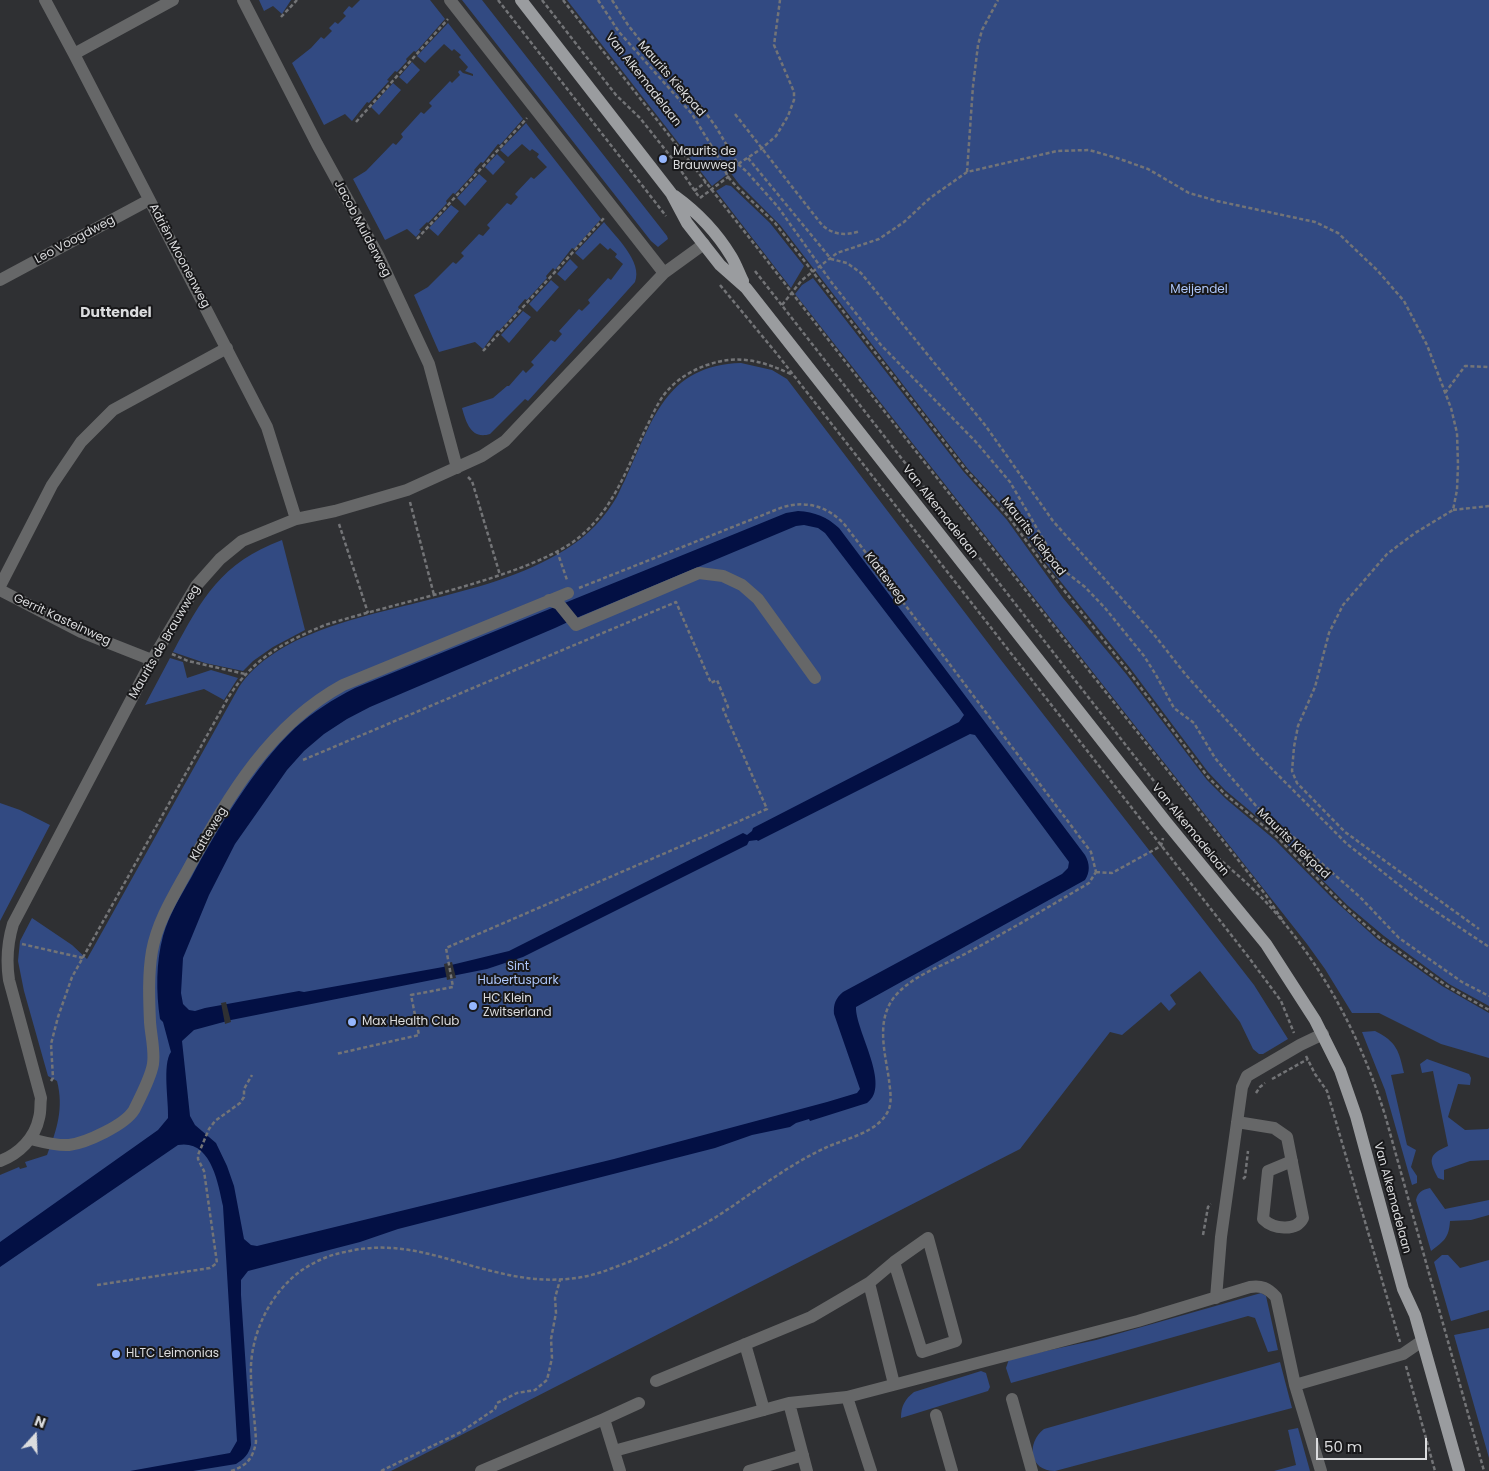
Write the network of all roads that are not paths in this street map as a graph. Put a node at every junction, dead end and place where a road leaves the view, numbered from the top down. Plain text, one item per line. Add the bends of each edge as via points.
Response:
1 (45, 0) edge
2 (173, 0) edge
3 (243, 0) edge
4 (450, 0) edge
5 (521, 0) edge
6 (74, 54) junction
7 (671, 193) junction
8 (149, 200) junction
9 (704, 244) junction
10 (664, 273) junction
11 (0, 280) edge
12 (746, 288) junction
13 (227, 348) junction
14 (458, 468) junction
15 (296, 519) junction
16 (0, 586) edge
17 (0, 590) edge
18 (570, 592) road end
19 (554, 602) junction
20 (152, 660) junction
21 (815, 678) dead end
22 (1323, 1034) junction
23 (1237, 1122) junction
24 (31, 1139) junction
25 (0, 1161) edge
26 (1292, 1161) junction
27 (894, 1262) junction
28 (869, 1283) junction
29 (1216, 1298) junction
30 (1422, 1342) junction
31 (745, 1344) junction
32 (656, 1381) dead end
33 (894, 1384) junction
34 (1295, 1385) junction
35 (848, 1397) junction
36 (1012, 1399) dead end
37 (639, 1403) dead end
38 (789, 1403) junction
39 (764, 1410) junction
40 (936, 1415) dead end
41 (604, 1420) junction
42 (614, 1451) junction
43 (802, 1454) junction
44 (481, 1471) edge
45 (620, 1471) edge
46 (749, 1471) edge
47 (807, 1471) edge
48 (871, 1471) edge
49 (952, 1471) edge
50 (1032, 1471) edge
51 (1321, 1471) edge
52 (1459, 1471) edge

1 - 6 street, Adriën Moonenweg
2 - 6 street
3 - 14 street, Jacob Mulderweg via 379,257 429,364
4 - 10 street
5 - 7 main road, Van Alkemadelaan
6 - 8 street, Adriën Moonenweg
7 - 9 main road, Van Alkemadelaan via 687,223
7 - 12 main road, Van Alkemadelaan via 699,215 712,231 731,256
8 - 11 street, Leo Voogdweg
8 - 13 street, Adriën Moonenweg
9 - 10 street, Maurits de Brauwweg
9 - 12 main road, Van Alkemadelaan
10 - 14 street, Maurits de Brauwweg via 505,441
12 - 22 main road, Van Alkemadelaan via 1166,822 1266,944
13 - 15 street, Adriën Moonenweg via 267,427
13 - 16 street via 114,410 82,442 52,485
14 - 15 street, Maurits de Brauwweg via 407,490
15 - 20 street, Maurits de Brauwweg via 242,541 220,559 196,586
17 - 20 street, Gerrit Kasteinweg via 81,632
18 - 19 street, Klatteweg
19 - 21 street via 576,625 699,573 723,576 742,585 758,599
19 - 24 street, Klatteweg via 343,685 321,697 285,727 236,789 163,916 152,950 150,973 153,1065 133,1111 123,1121 97,1136 69,1145
20 - 24 street, Maurits de Brauwweg via 24,901 8,941 6,961 9,980 41,1098 40,1118
22 - 23 street via 1247,1076 1242,1087
22 - 30 main road, Van Alkemadelaan via 1356,1116 1403,1289 1415,1315
23 - 26 street via 1280,1130 1287,1137
23 - 29 street
24 - 25 street via 9,1158
26 - 26 street via 1303,1218 1293,1228 1269,1224 1263,1219 1268,1171
27 - 27 street via 928,1238 956,1341 922,1352
27 - 28 street
28 - 31 street via 811,1316
28 - 33 street
29 - 33 street
29 - 34 street via 1259,1285 1270,1290 1276,1297
30 - 34 street via 1403,1354
30 - 52 main road, Van Alkemadelaan
31 - 32 street
31 - 39 street
33 - 35 street
34 - 51 street
35 - 38 street
35 - 48 street
36 - 50 street
37 - 41 street
38 - 39 street
38 - 43 street
39 - 42 street
40 - 49 street
41 - 42 street
41 - 44 street
42 - 45 street
43 - 46 street
43 - 47 street

